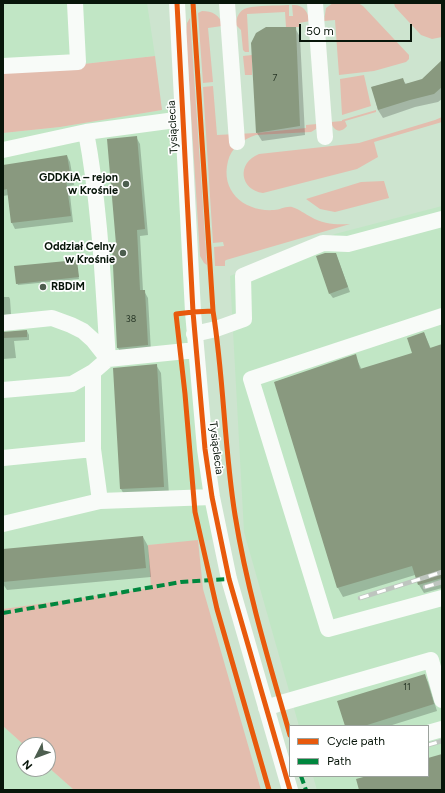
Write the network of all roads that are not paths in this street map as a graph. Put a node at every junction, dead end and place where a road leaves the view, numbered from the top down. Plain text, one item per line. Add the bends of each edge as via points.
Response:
1 (75, 3) edge
2 (177, 3) edge
3 (227, 3) edge
4 (315, 3) edge
5 (3, 66) edge
6 (182, 119) junction
7 (86, 132) junction
8 (325, 137) dead end
9 (237, 142) dead end
10 (3, 150) edge
11 (442, 219) edge
12 (442, 316) edge
13 (3, 323) edge
14 (195, 342) junction
15 (108, 359) junction
16 (93, 372) junction
17 (3, 390) edge
18 (92, 449) junction
19 (3, 458) edge
20 (212, 497) junction
21 (100, 501) junction
22 (3, 524) edge
23 (442, 599) edge
24 (442, 700) edge
25 (266, 708) junction
26 (442, 729) edge
27 (429, 733) edge
28 (287, 773) edge
29 (290, 790) edge

1 - 5 street via 78,62
2 - 6 street, Tysiąclecia
3 - 9 street
4 - 8 street
6 - 7 street
6 - 14 street, Tysiąclecia
7 - 10 street
7 - 15 street via 100,239
11 - 14 street via 348,244 323,243 243,276 244,319 216,329
12 - 23 street via 251,379 328,629
13 - 15 street via 52,318 83,331 94,340
14 - 15 street
14 - 20 street, Tysiąclecia
15 - 16 street
16 - 17 street via 72,384
16 - 18 street
18 - 19 street
18 - 21 street
20 - 21 street
20 - 25 street, Tysiąclecia via 229,579
21 - 22 street
24 - 25 street via 431,660
25 - 28 street, Tysiąclecia
26 - 27 street
28 - 29 street, Tysiąclecia

